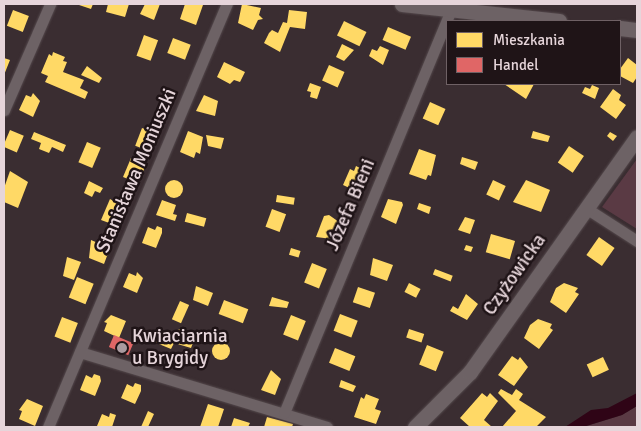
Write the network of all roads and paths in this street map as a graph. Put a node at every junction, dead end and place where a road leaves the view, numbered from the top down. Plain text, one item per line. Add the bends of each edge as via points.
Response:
1 (50, 4) edge
2 (226, 4) edge
3 (402, 4) edge
4 (450, 10) junction
5 (549, 20) edge
6 (621, 28) edge
7 (637, 30) edge
8 (4, 110) edge
9 (637, 137) edge
10 (586, 208) junction
11 (637, 241) edge
12 (80, 352) junction
13 (284, 414) junction
14 (48, 427) edge
15 (327, 427) edge
16 (415, 427) edge

1 - 8 street
2 - 12 street, Stanisława Moniuszki
3 - 4 street
4 - 5 street
4 - 13 street, Józefa Bieni
6 - 7 street
9 - 10 street, Czyżowicka
10 - 11 street
10 - 16 street, Czyżowicka via 470,372
12 - 13 street
12 - 14 street, Stanisława Moniuszki
13 - 15 street

